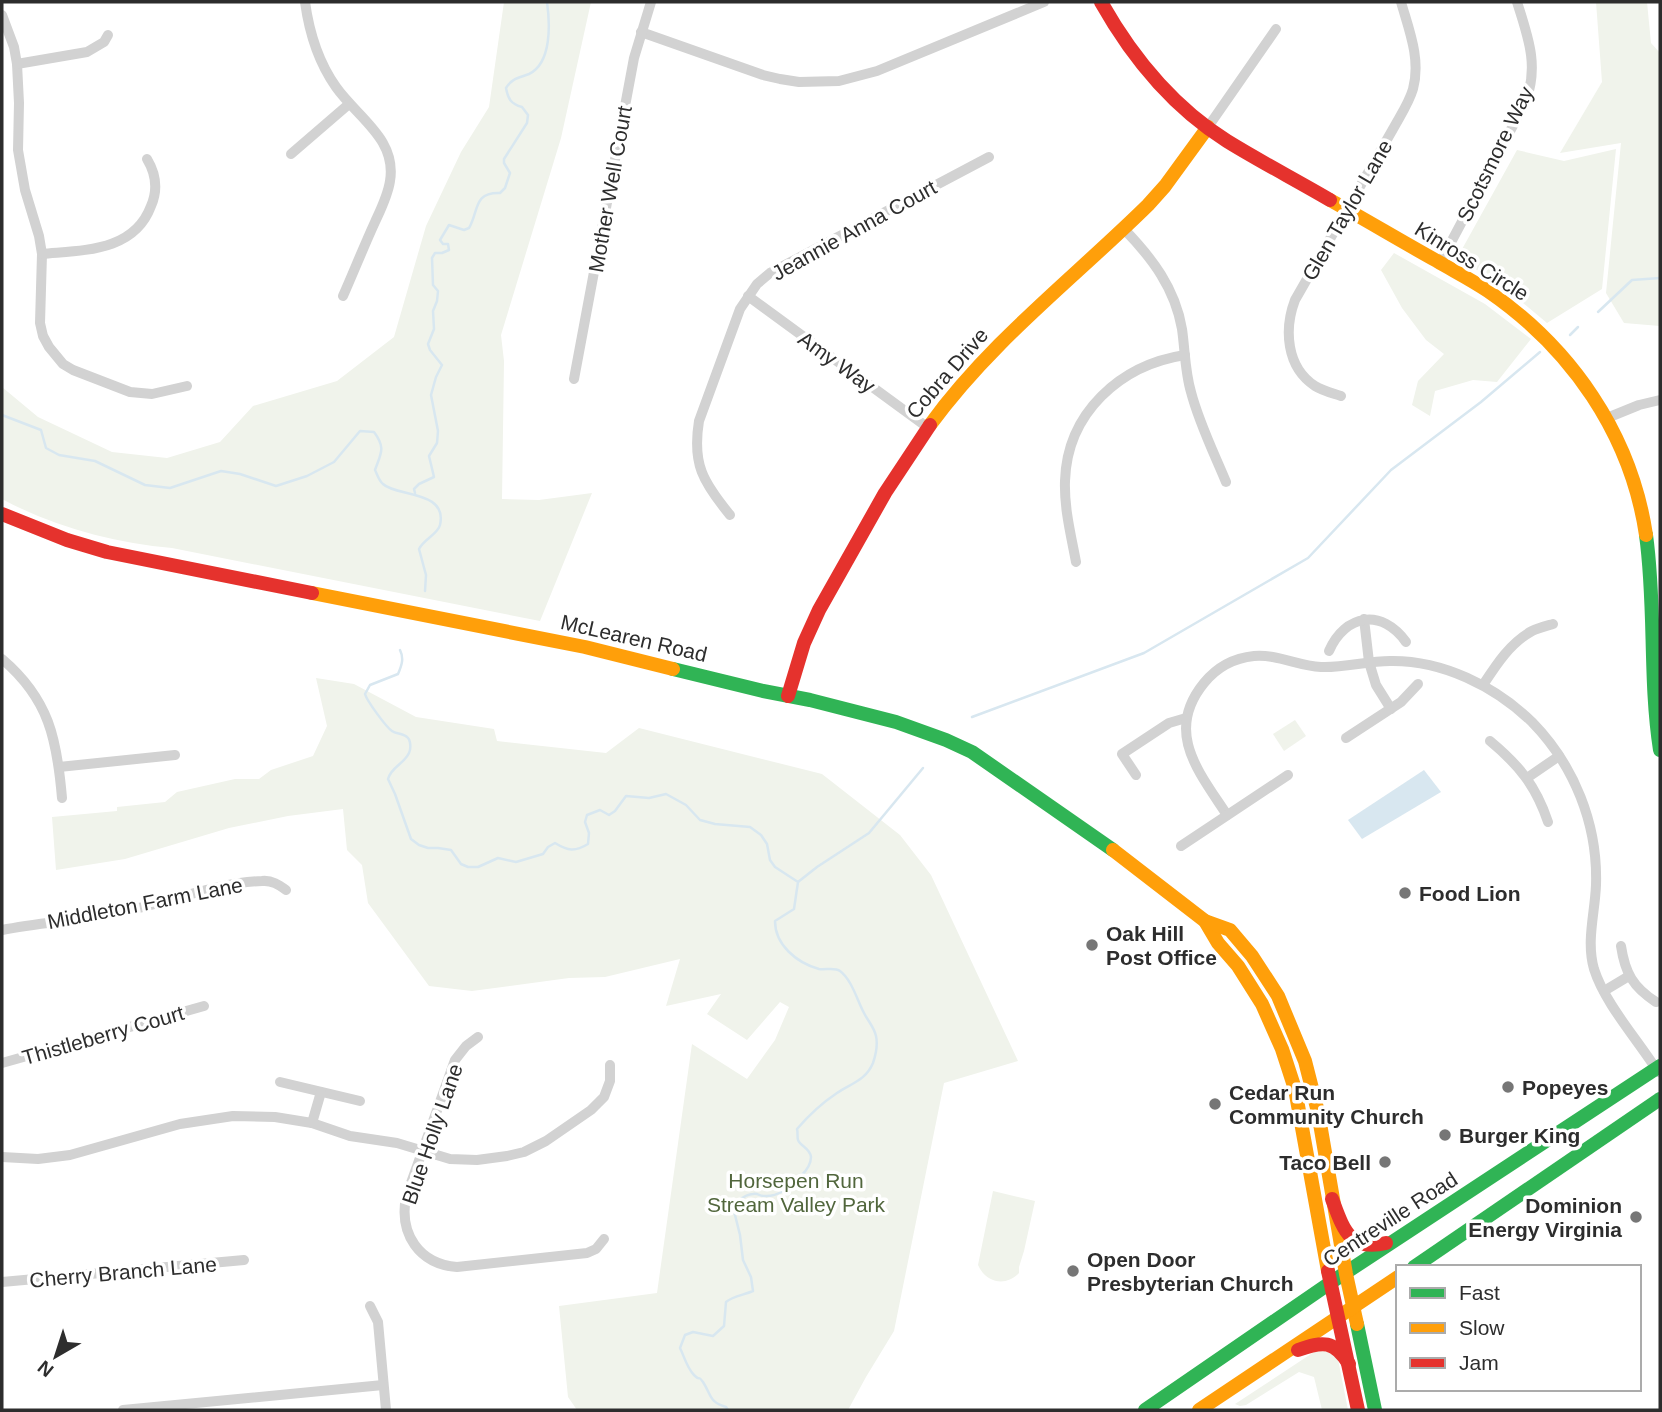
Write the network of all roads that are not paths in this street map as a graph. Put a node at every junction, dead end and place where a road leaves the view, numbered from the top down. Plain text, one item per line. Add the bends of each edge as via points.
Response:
1 (305, 2) edge
2 (652, 2) edge
3 (1044, 2) edge
4 (1101, 2) edge
5 (1401, 2) edge
6 (1517, 2) edge
7 (2, 15) edge
8 (1276, 29) dead end
9 (641, 32) junction
10 (108, 35) dead end
11 (17, 64) junction
12 (349, 104) junction
13 (1208, 127) junction
14 (291, 154) dead end
15 (989, 157) dead end
16 (146, 159) dead end
17 (1347, 210) junction
18 (1124, 229) junction
19 (43, 254) junction
20 (1440, 263) junction
21 (343, 296) dead end
22 (748, 296) junction
23 (1185, 355) junction
24 (574, 379) dead end
25 (187, 386) dead end
26 (1340, 396) dead end
27 (1660, 400) edge
28 (1607, 418) junction
29 (927, 427) junction
30 (1226, 482) dead end
31 (2, 514) edge
32 (730, 514) dead end
33 (1076, 562) dead end
34 (1364, 619) junction
35 (1553, 624) dead end
36 (1406, 642) dead end
37 (1656, 649) edge
38 (1329, 651) dead end
39 (2, 659) edge
40 (1369, 662) junction
41 (1419, 684) dead end
42 (1483, 685) junction
43 (788, 696) junction
44 (1391, 709) junction
45 (1186, 718) junction
46 (1346, 738) dead end
47 (1490, 741) dead end
48 (1660, 750) edge
49 (175, 755) dead end
50 (1559, 756) junction
51 (59, 767) junction
52 (1136, 775) dead end
53 (1288, 775) dead end
54 (1527, 778) junction
55 (62, 798) dead end
56 (1227, 815) junction
57 (1548, 822) dead end
58 (1181, 846) dead end
59 (286, 890) dead end
60 (1205, 922) junction
61 (2, 930) edge
62 (1621, 946) dead end
63 (1629, 976) junction
64 (1604, 991) junction
65 (1656, 1002) dead end
66 (204, 1006) dead end
67 (478, 1037) dead end
68 (2, 1063) edge
69 (610, 1065) dead end
70 (1659, 1069) edge
71 (280, 1082) dead end
72 (321, 1092) junction
73 (1660, 1099) edge
74 (360, 1101) dead end
75 (312, 1123) junction
76 (423, 1150) junction
77 (2, 1157) edge
78 (1332, 1199) junction
79 (604, 1239) dead end
80 (1398, 1239) junction
81 (244, 1260) dead end
82 (1417, 1265) edge
83 (1346, 1274) junction
84 (1396, 1278) edge
85 (2, 1282) edge
86 (1330, 1283) junction
87 (370, 1306) dead end
88 (1353, 1307) junction
89 (1339, 1317) junction
90 (1280, 1357) junction
91 (1349, 1364) junction
92 (383, 1385) junction
93 (123, 1410) edge
94 (386, 1410) edge
95 (1145, 1410) edge
96 (1199, 1410) edge
97 (1358, 1410) edge
98 (1375, 1410) edge

1 - 12 street via 320,57
2 - 9 street, Mother Well Court
3 - 9 street via 877,71 819,82 763,75
4 - 13 main road, Kinross Circle via 1147,72
5 - 17 street, Glen Taylor Lane via 1416,59 1413,89
6 - 20 street, Scotsmore Way via 1531,47 1530,92
7 - 11 street
8 - 13 street
9 - 24 street, Mother Well Court
10 - 11 street via 87,51
11 - 19 street via 20,169
12 - 14 street
12 - 21 street via 379,134 391,169 388,192
13 - 17 main road, Kinross Circle
13 - 18 main road, Cobra Drive via 1165,186
15 - 22 street, Jeannie Anna Court via 770,273
16 - 19 street via 155,191 149,212 135,232 104,247
17 - 20 main road, Kinross Circle
17 - 26 street, Glen Taylor Lane via 1295,300 1288,324 1290,350 1301,373 1316,387
18 - 23 street via 1151,258 1171,292
18 - 29 main road, Cobra Drive via 998,346
19 - 25 street via 40,323 49,347 63,364 141,394
20 - 28 main road, Kinross Circle via 1487,290 1537,329 1587,385
22 - 29 street, Amy Way
22 - 32 street, Jeannie Anna Court via 735,319 697,435 704,478
23 - 30 street via 1197,413
23 - 33 street via 1153,362 1122,378 1096,401 1077,430 1065,486
27 - 28 street
28 - 37 main road, Kinross Circle via 1626,458 1641,508
29 - 43 main road, Cobra Drive via 820,608
31 - 43 main road, McLearen Road via 107,552 585,647
34 - 36 street via 1382,622
34 - 38 street via 1338,634
34 - 40 street
35 - 42 street via 1532,631 1512,646
37 - 48 main road, Kinross Circle via 1654,712
39 - 51 street via 40,705 56,745
40 - 42 street via 1415,662
40 - 44 street
40 - 45 street via 1323,667 1265,656 1232,661 1207,680
41 - 44 street
42 - 50 street via 1531,721
43 - 60 main road, McLearen Road via 896,722 972,752 1110,848
44 - 46 street
45 - 52 street via 1169,723 1122,754
45 - 56 street via 1195,766
47 - 54 street
49 - 51 street
50 - 54 street
50 - 64 street via 1581,797 1593,839 1596,885 1591,945
51 - 55 street
53 - 56 street
54 - 57 street
56 - 58 street
59 - 61 street, Middleton Farm Lane via 266,880 231,884 125,911
60 - 78 main road, McLearen Road via 1230,930 1278,996 1312,1084
60 - 86 main road, McLearen Road via 1257,995 1289,1066
62 - 63 street
63 - 64 street
63 - 65 street
64 - 70 street
66 - 68 street, Thistleberry Court
67 - 76 street, Blue Holly Lane via 455,1060
69 - 76 street via 604,1097 524,1152 468,1160
70 - 80 main road, Centreville Road
71 - 72 street
72 - 74 street
72 - 75 street
73 - 82 main road
75 - 76 street via 350,1136
75 - 77 street via 233,1116 180,1124 70,1155
76 - 79 street, Blue Holly Lane via 404,1216 410,1238 432,1261 457,1267 587,1253
78 - 80 main road via 1350,1239 1358,1244 1377,1247
78 - 83 main road, McLearen Road
80 - 83 main road, Centreville Road
81 - 85 street, Cherry Branch Lane
83 - 86 main road, Centreville Road
83 - 88 main road, McLearen Road
84 - 88 main road
86 - 89 main road, McLearen Road
86 - 95 main road, Centreville Road
87 - 92 street via 378,1322
88 - 89 main road
88 - 98 main road, McLearen Road
89 - 90 main road
89 - 91 main road, McLearen Road
90 - 91 main road via 1328,1344 1343,1353
90 - 96 main road
91 - 97 main road, McLearen Road
92 - 93 street
92 - 94 street

